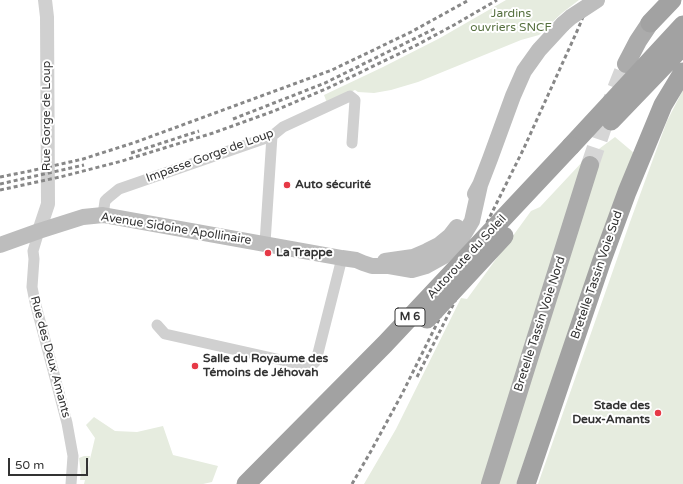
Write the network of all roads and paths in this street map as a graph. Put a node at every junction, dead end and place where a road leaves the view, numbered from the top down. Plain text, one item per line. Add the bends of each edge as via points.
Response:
1 (45, 0) edge
2 (596, 0) edge
3 (672, 0) edge
4 (650, 23) joint
5 (683, 25) edge
6 (683, 46) edge
7 (626, 64) tunnel mouth
8 (683, 72) edge
9 (272, 136) junction
10 (352, 142) dead end
11 (580, 155) junction
12 (104, 215) junction
13 (39, 231) junction
14 (265, 243) junction
15 (0, 245) edge
16 (349, 259) junction
17 (157, 325) dead end
18 (71, 484) edge
19 (246, 484) edge
20 (265, 484) edge
21 (490, 484) edge
22 (526, 484) edge

1 - 13 street, Rue Gorge de Loup via 48,204
2 - 16 main road, Avenue Sidoine Apollinaire, bridge via 563,24 542,46 524,71 512,96 480,185 472,221 460,241 444,256 412,270 372,266
3 - 4 highway
4 - 7 main road
5 - 11 highway, Autoroute du Soleil / M 6
6 - 11 highway, Autoroute du Soleil / M 6
8 - 22 highway, Bretelle Tassin Voie Sud via 664,105 627,192
9 - 10 street, Impasse Gorge de Loup via 284,127 350,96 355,100
9 - 12 street, Impasse Gorge de Loup via 119,189 105,201
9 - 14 street
11 - 19 highway, Autoroute du Soleil / M 6, bridge via 385,344
11 - 20 highway, Autoroute du Soleil / M 6, bridge via 393,354
11 - 21 main road, Bretelle Tassin Voie Nord via 526,366
12 - 13 main road, Avenue Sidoine Apollinaire via 83,216
12 - 14 main road, Avenue Sidoine Apollinaire
13 - 15 main road, Avenue Sidoine Apollinaire
13 - 18 street, Rue des Deux Amants via 33,251 32,287 67,423 73,456
14 - 16 main road, Avenue Sidoine Apollinaire
16 - 17 street via 316,360 312,365 165,334

